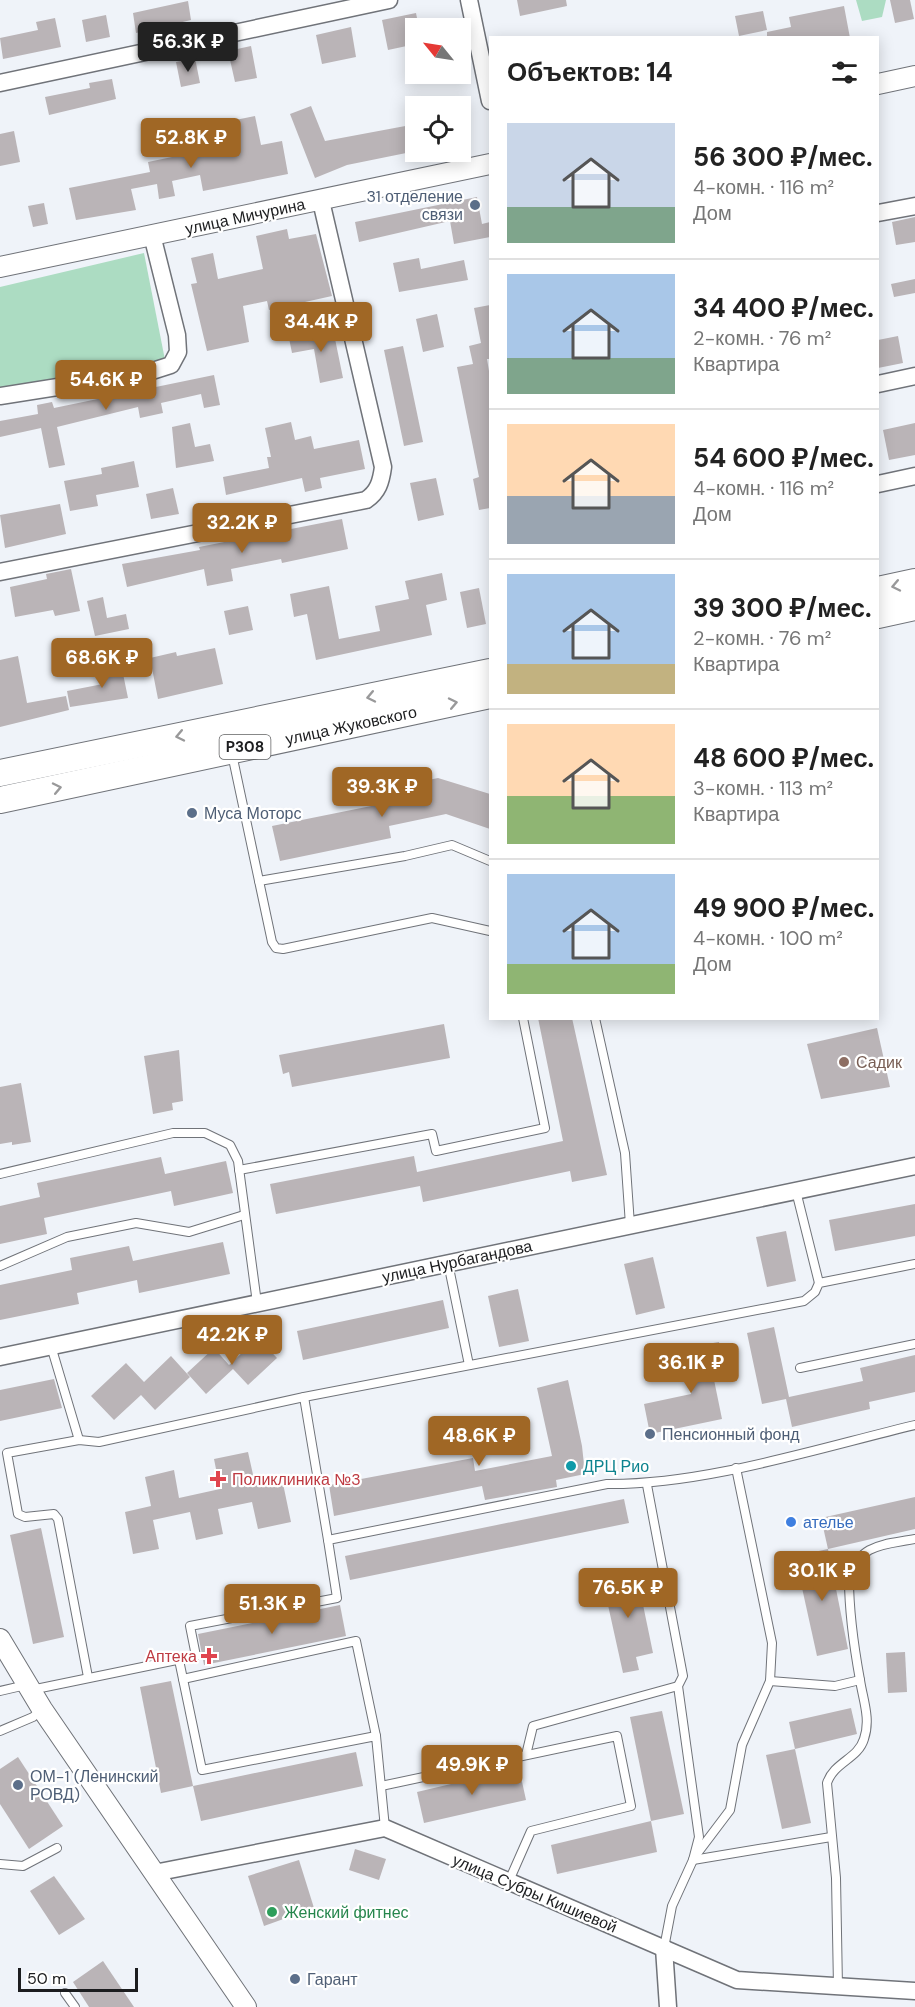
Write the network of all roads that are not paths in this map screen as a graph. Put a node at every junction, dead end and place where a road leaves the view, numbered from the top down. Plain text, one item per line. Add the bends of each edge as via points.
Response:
1 (389, 0) edge
2 (469, 0) edge
3 (915, 76) edge
4 (0, 83) edge
5 (879, 84) edge
6 (489, 96) edge
7 (489, 164) edge
8 (321, 201) junction
9 (915, 206) edge
10 (879, 213) edge
11 (152, 236) junction
12 (0, 267) edge
13 (915, 376) edge
14 (879, 384) edge
15 (0, 396) edge
16 (915, 476) edge
17 (879, 484) edge
18 (0, 572) edge
19 (915, 582) edge
20 (879, 590) edge
21 (915, 608) edge
22 (879, 615) edge
23 (489, 672) edge
24 (489, 695) edge
25 (231, 751) junction
26 (0, 773) edge
27 (0, 800) edge
28 (489, 861) edge
29 (259, 881) junction
30 (489, 930) edge
31 (522, 1020) edge
32 (595, 1020) edge
33 (915, 1166) edge
34 (239, 1170) junction
35 (0, 1174) edge
36 (796, 1191) junction
37 (244, 1215) junction
38 (630, 1225) junction
39 (448, 1263) junction
40 (915, 1264) edge
41 (0, 1266) edge
42 (819, 1283) junction
43 (256, 1303) junction
44 (915, 1344) edge
45 (51, 1346) junction
46 (0, 1357) edge
47 (469, 1365) junction
48 (800, 1368) dead end
49 (304, 1397) junction
50 (915, 1425) edge
51 (79, 1440) junction
52 (736, 1468) junction
53 (647, 1485) junction
54 (915, 1539) edge
55 (328, 1540) junction
56 (0, 1639) edge
57 (179, 1660) junction
58 (88, 1677) junction
59 (183, 1679) junction
60 (860, 1680) junction
61 (770, 1681) junction
62 (678, 1686) junction
63 (29, 1688) junction
64 (0, 1691) edge
65 (42, 1709) junction
66 (0, 1731) edge
67 (376, 1736) junction
68 (526, 1755) junction
69 (381, 1786) junction
70 (385, 1827) junction
71 (831, 1837) junction
72 (57, 1848) dead end
73 (693, 1860) junction
74 (0, 1864) edge
75 (154, 1873) junction
76 (509, 1881) junction
77 (664, 1948) junction
78 (838, 1986) junction
79 (915, 1991) edge
80 (65, 1993) dead end
81 (75, 2007) edge
82 (246, 2007) edge
83 (668, 2007) edge

1 - 4 street
2 - 6 street
3 - 5 street
7 - 8 street, улица Мичурина
8 - 11 street, улица Мичурина
8 - 18 street via 383,467 373,495 366,500
9 - 10 street
11 - 12 street, улица Мичурина
11 - 15 street via 177,336 178,352 171,364 146,373
13 - 14 street
16 - 17 street
19 -> 20 main road
21 - 22 main road
23 -> 26 main road, P308
25 -> 24 main road, улица Жуковского / P308
27 -> 25 main road, улица Жуковского / P308
25 - 29 lane
28 - 29 lane via 452,845
29 - 30 lane via 272,942 279,949 432,918
31 - 34 lane via 545,1128 436,1151 432,1134
32 - 38 lane via 625,1153
33 - 36 street, улица Нурбагандова
34 - 35 lane via 230,1145 205,1133 173,1133
34 - 37 lane
36 - 38 street, улица Нурбагандова
36 - 42 lane
37 - 41 lane via 189,1232 136,1223 67,1236
37 - 43 lane
38 - 39 street, улица Нурбагандова
39 - 43 street, улица Нурбагандова
39 - 47 lane
40 - 42 lane
42 - 47 lane via 804,1301
43 - 45 street, улица Нурбагандова
44 - 48 lane
45 - 46 street, улица Нурбагандова
45 - 51 lane
47 - 49 lane
49 - 51 lane via 99,1442
49 - 55 lane
50 - 52 lane
51 - 58 lane via 8,1453 18,1514 25,1517 50,1513 58,1519
52 - 53 lane
52 - 61 lane via 772,1642
53 - 55 lane via 607,1484
53 - 62 lane via 683,1676
54 - 60 lane via 873,1547 853,1566 849,1594
55 - 57 lane via 337,1598 189,1626 196,1656
56 - 63 street
57 - 58 lane
57 - 59 lane
58 - 63 lane
59 - 67 lane via 202,1770
59 - 67 lane via 356,1641
60 - 61 lane via 835,1686
60 - 71 lane via 868,1721 859,1749 831,1772 827,1784
61 - 73 lane via 742,1746 730,1810
62 - 68 lane via 533,1726
62 - 73 lane via 699,1837
63 - 64 lane
63 - 65 street
65 - 66 lane
65 - 75 street
67 - 69 lane
68 - 69 lane
68 - 76 lane via 617,1736 631,1806 531,1831
69 - 70 lane
70 - 75 street
70 - 76 street, улица Субры Кишиевой
71 - 73 lane
71 - 78 lane via 836,1878
72 - 74 lane via 23,1866
73 - 77 lane via 672,1906
75 - 82 street
76 - 77 street, улица Субры Кишиевой
77 - 78 street, улица Субры Кишиевой via 737,1980
77 - 83 street
78 - 79 street, улица Субры Кишиевой
80 - 81 lane

